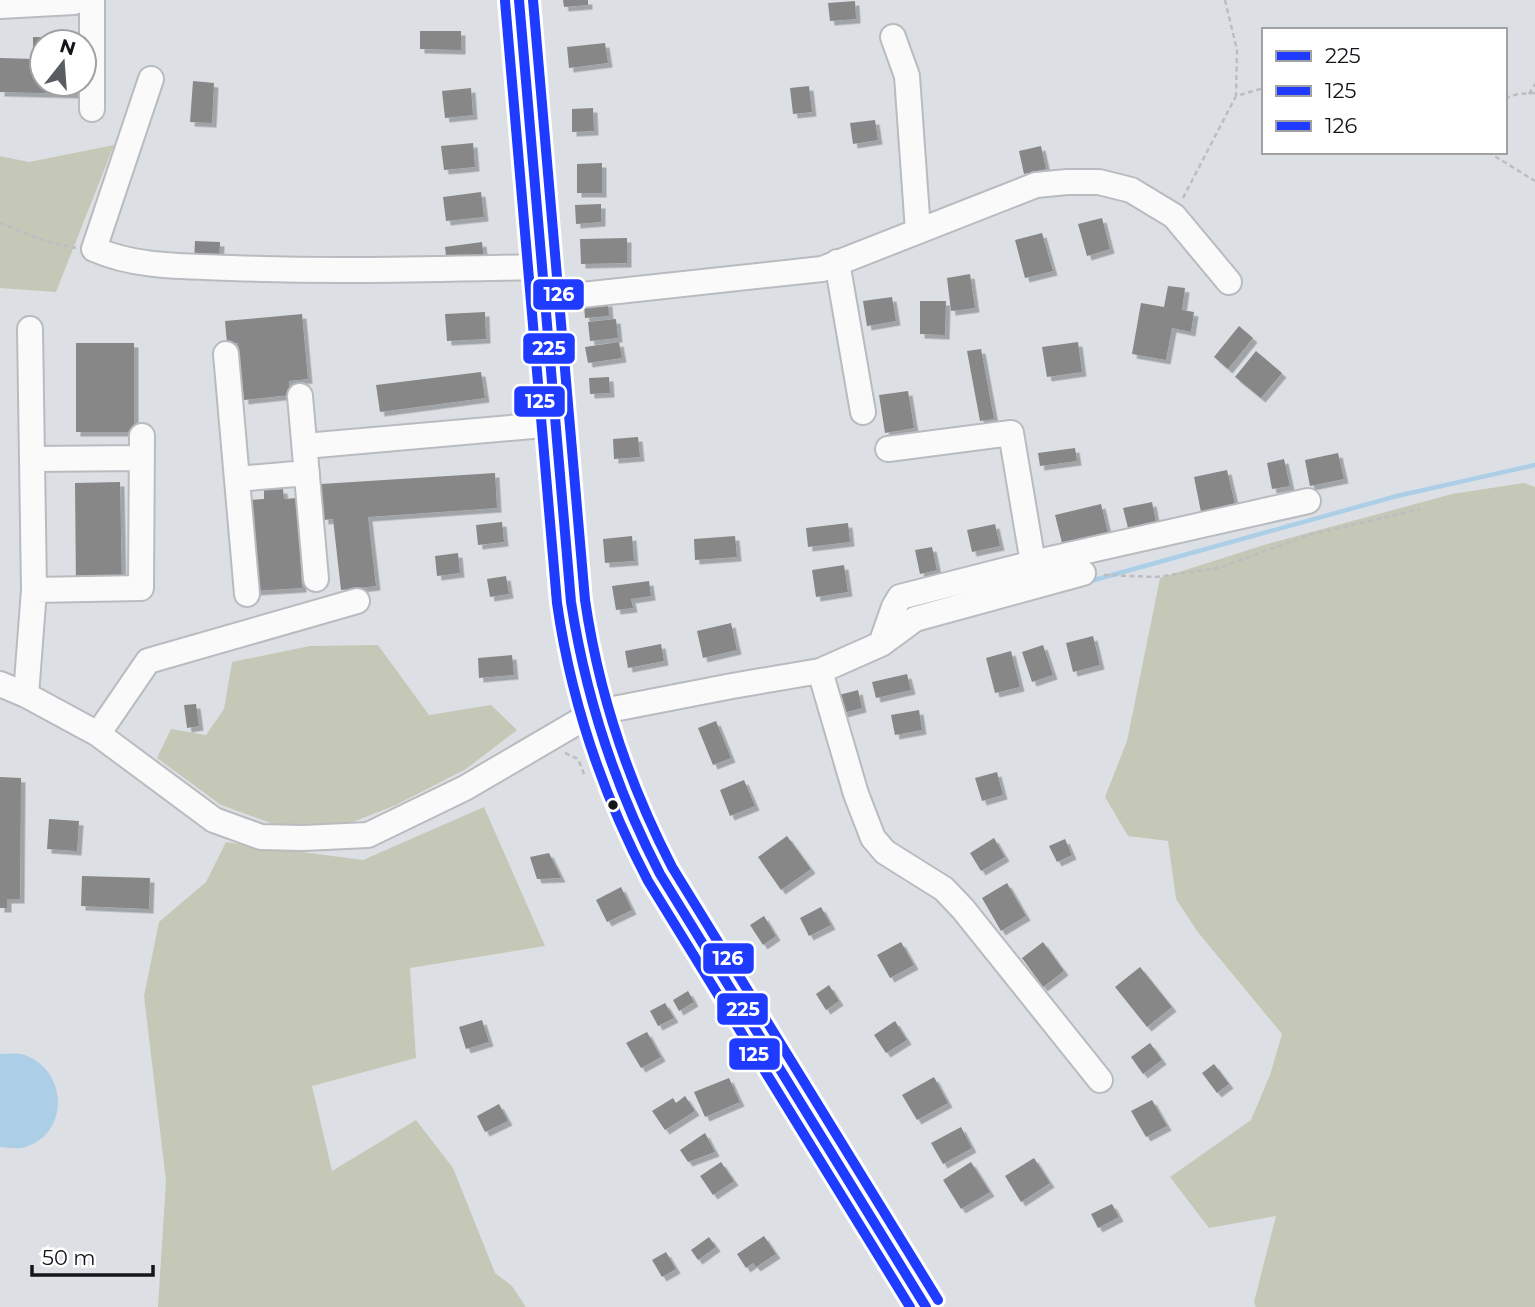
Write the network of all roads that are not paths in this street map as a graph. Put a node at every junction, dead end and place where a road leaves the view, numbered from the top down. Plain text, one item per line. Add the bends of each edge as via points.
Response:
1 (76, 0) edge
2 (92, 0) edge
3 (519, 0) edge
4 (0, 6) edge
5 (893, 37) dead end
6 (151, 79) dead end
7 (92, 109) dead end
8 (918, 231) junction
9 (838, 262) junction
10 (541, 267) junction
11 (1229, 282) dead end
12 (545, 299) junction
13 (30, 329) dead end
14 (226, 354) dead end
15 (300, 396) dead end
16 (863, 412) dead end
17 (555, 424) junction
18 (304, 446) junction
19 (888, 449) dead end
20 (32, 458) junction
21 (307, 473) junction
22 (237, 479) junction
23 (1308, 501) dead end
24 (1033, 563) junction
25 (1083, 573) road end
26 (316, 579) dead end
27 (34, 590) junction
28 (247, 594) dead end
29 (357, 601) dead end
30 (881, 644) junction
31 (820, 671) junction
32 (0, 684) edge
33 (26, 695) junction
34 (593, 712) junction
35 (98, 734) junction
36 (1100, 1080) dead end
37 (926, 1307) edge

1 - 4 street
2 - 7 street
3 - 10 main road
5 - 8 street via 907,76
6 - 10 street via 94,249 113,258 153,264 309,271
8 - 9 street
8 - 11 street via 1036,186 1099,182 1131,190 1174,216
9 - 12 street via 822,269
9 - 16 street
10 - 12 main road
12 - 17 main road
13 - 20 street
14 - 22 street
15 - 18 street
17 - 18 street
17 - 34 main road via 572,610
18 - 21 street
19 - 24 street via 1011,433
20 - 27 street
20 - 27 street via 142,447 141,588
21 - 22 street
21 - 26 street
22 - 28 street
23 - 24 street
24 - 30 street via 900,597
25 - 30 street via 915,619
27 - 33 street
29 - 35 street via 148,661
30 - 31 street
31 - 34 street
31 - 36 street via 873,838 885,852 944,889 963,909
32 - 33 street
33 - 35 street
34 - 35 street via 465,788 368,835 303,838 261,837 214,820
34 - 37 main road via 625,804 660,874

